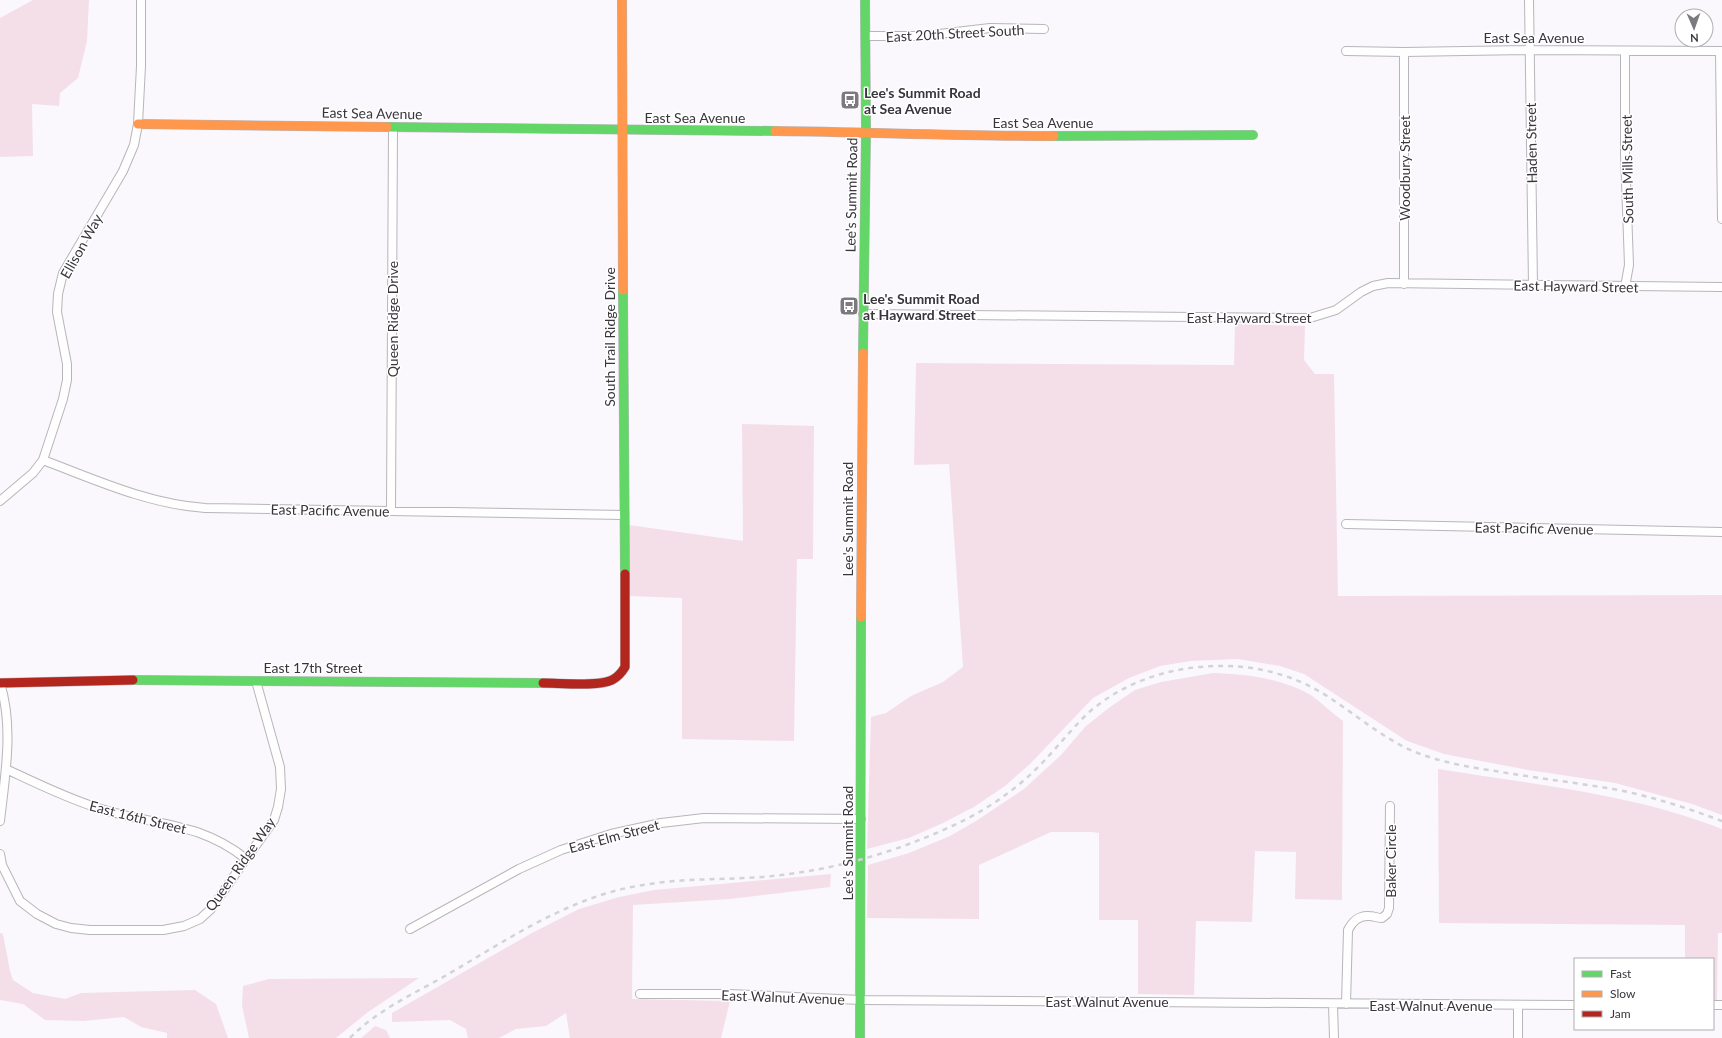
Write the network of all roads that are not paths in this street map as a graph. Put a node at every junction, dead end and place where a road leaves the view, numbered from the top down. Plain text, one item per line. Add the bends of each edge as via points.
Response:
1 (141, 0) edge
2 (622, 0) edge
3 (865, 0) edge
4 (1529, 0) edge
5 (1044, 29) dead end
6 (866, 36) junction
7 (1530, 50) junction
8 (1625, 51) junction
9 (1721, 51) edge
10 (1346, 52) dead end
11 (1404, 52) junction
12 (138, 124) junction
13 (393, 127) junction
14 (622, 130) junction
15 (866, 132) junction
16 (1253, 135) dead end
17 (1722, 219) edge
18 (1404, 284) junction
19 (1532, 286) junction
20 (1625, 287) junction
21 (1722, 287) edge
22 (864, 314) junction
23 (43, 460) junction
24 (0, 502) edge
25 (391, 511) junction
26 (624, 515) junction
27 (1346, 524) dead end
28 (1722, 532) edge
29 (622, 672) joint
30 (256, 681) junction
31 (0, 683) edge
32 (6, 769) junction
33 (1390, 806) dead end
34 (861, 819) junction
35 (0, 821) edge
36 (0, 854) edge
37 (246, 859) junction
38 (410, 929) dead end
39 (640, 994) dead end
40 (861, 1000) junction
41 (1333, 1004) junction
42 (1346, 1004) junction
43 (1518, 1005) junction
44 (1574, 1005) edge
45 (860, 1038) edge
46 (1334, 1038) edge
47 (1518, 1038) edge

1 - 12 street, Ellison Way
2 - 14 street, South Trail Ridge Drive
3 - 6 street, Lee's Summit Road
4 - 7 street, Haden Street
5 - 6 street, East 20th Street South via 990,28 922,36
6 - 15 street, Lee's Summit Road
7 - 8 street, East Sea Avenue
7 - 11 street, East Sea Avenue
7 - 19 street, Haden Street
8 - 9 street, East Sea Avenue
8 - 20 street, South Mills Street via 1629,265
9 - 17 street
10 - 11 street, East Sea Avenue
11 - 18 street, Woodbury Street
12 - 13 street, East Sea Avenue
12 - 23 street, Ellison Way via 134,145 123,171 61,280 57,312 67,364 67,380
13 - 14 street, East Sea Avenue
13 - 25 street, Queen Ridge Drive
14 - 15 street, East Sea Avenue
14 - 26 street, South Trail Ridge Drive
15 - 16 street, East Sea Avenue via 971,136
15 - 22 street, Lee's Summit Road
18 - 19 street, East Hayward Street
18 - 22 street, East Hayward Street via 1388,283 1373,286 1336,310 1310,318
19 - 20 street, East Hayward Street
20 - 21 street, East Hayward Street
22 - 34 street, Lee's Summit Road via 861,481
23 - 24 street, Ellison Way via 33,473
23 - 25 street, East Pacific Avenue via 144,498 180,506
25 - 26 street, East Pacific Avenue
26 - 29 street, South Trail Ridge Drive via 625,667
27 - 28 street, East Pacific Avenue
29 - 30 street, East 17th Street via 614,680 604,683
30 - 31 street, East 17th Street via 96,680
30 - 37 street, Queen Ridge Way via 280,766 281,789 274,820
31 - 32 street via 7,725
32 - 35 street
32 - 37 street, East 16th Street via 99,808 201,832 231,847
33 - 42 street, Baker Circle via 1389,908 1382,918 1359,917 1348,930
34 - 38 street, East Elm Street via 704,818 661,823 611,834 561,850 519,869
34 - 40 street, Lee's Summit Road
36 - 37 street, Queen Ridge Way via 2,865 20,901 56,924 90,930 162,930 191,923 211,909
39 - 40 street, East Walnut Avenue via 729,994
40 - 41 street, East Walnut Avenue
40 - 45 street, Lee's Summit Road
41 - 42 street, East Walnut Avenue
41 - 46 street
42 - 43 street, East Walnut Avenue
43 - 44 street, East Walnut Avenue
43 - 47 street

